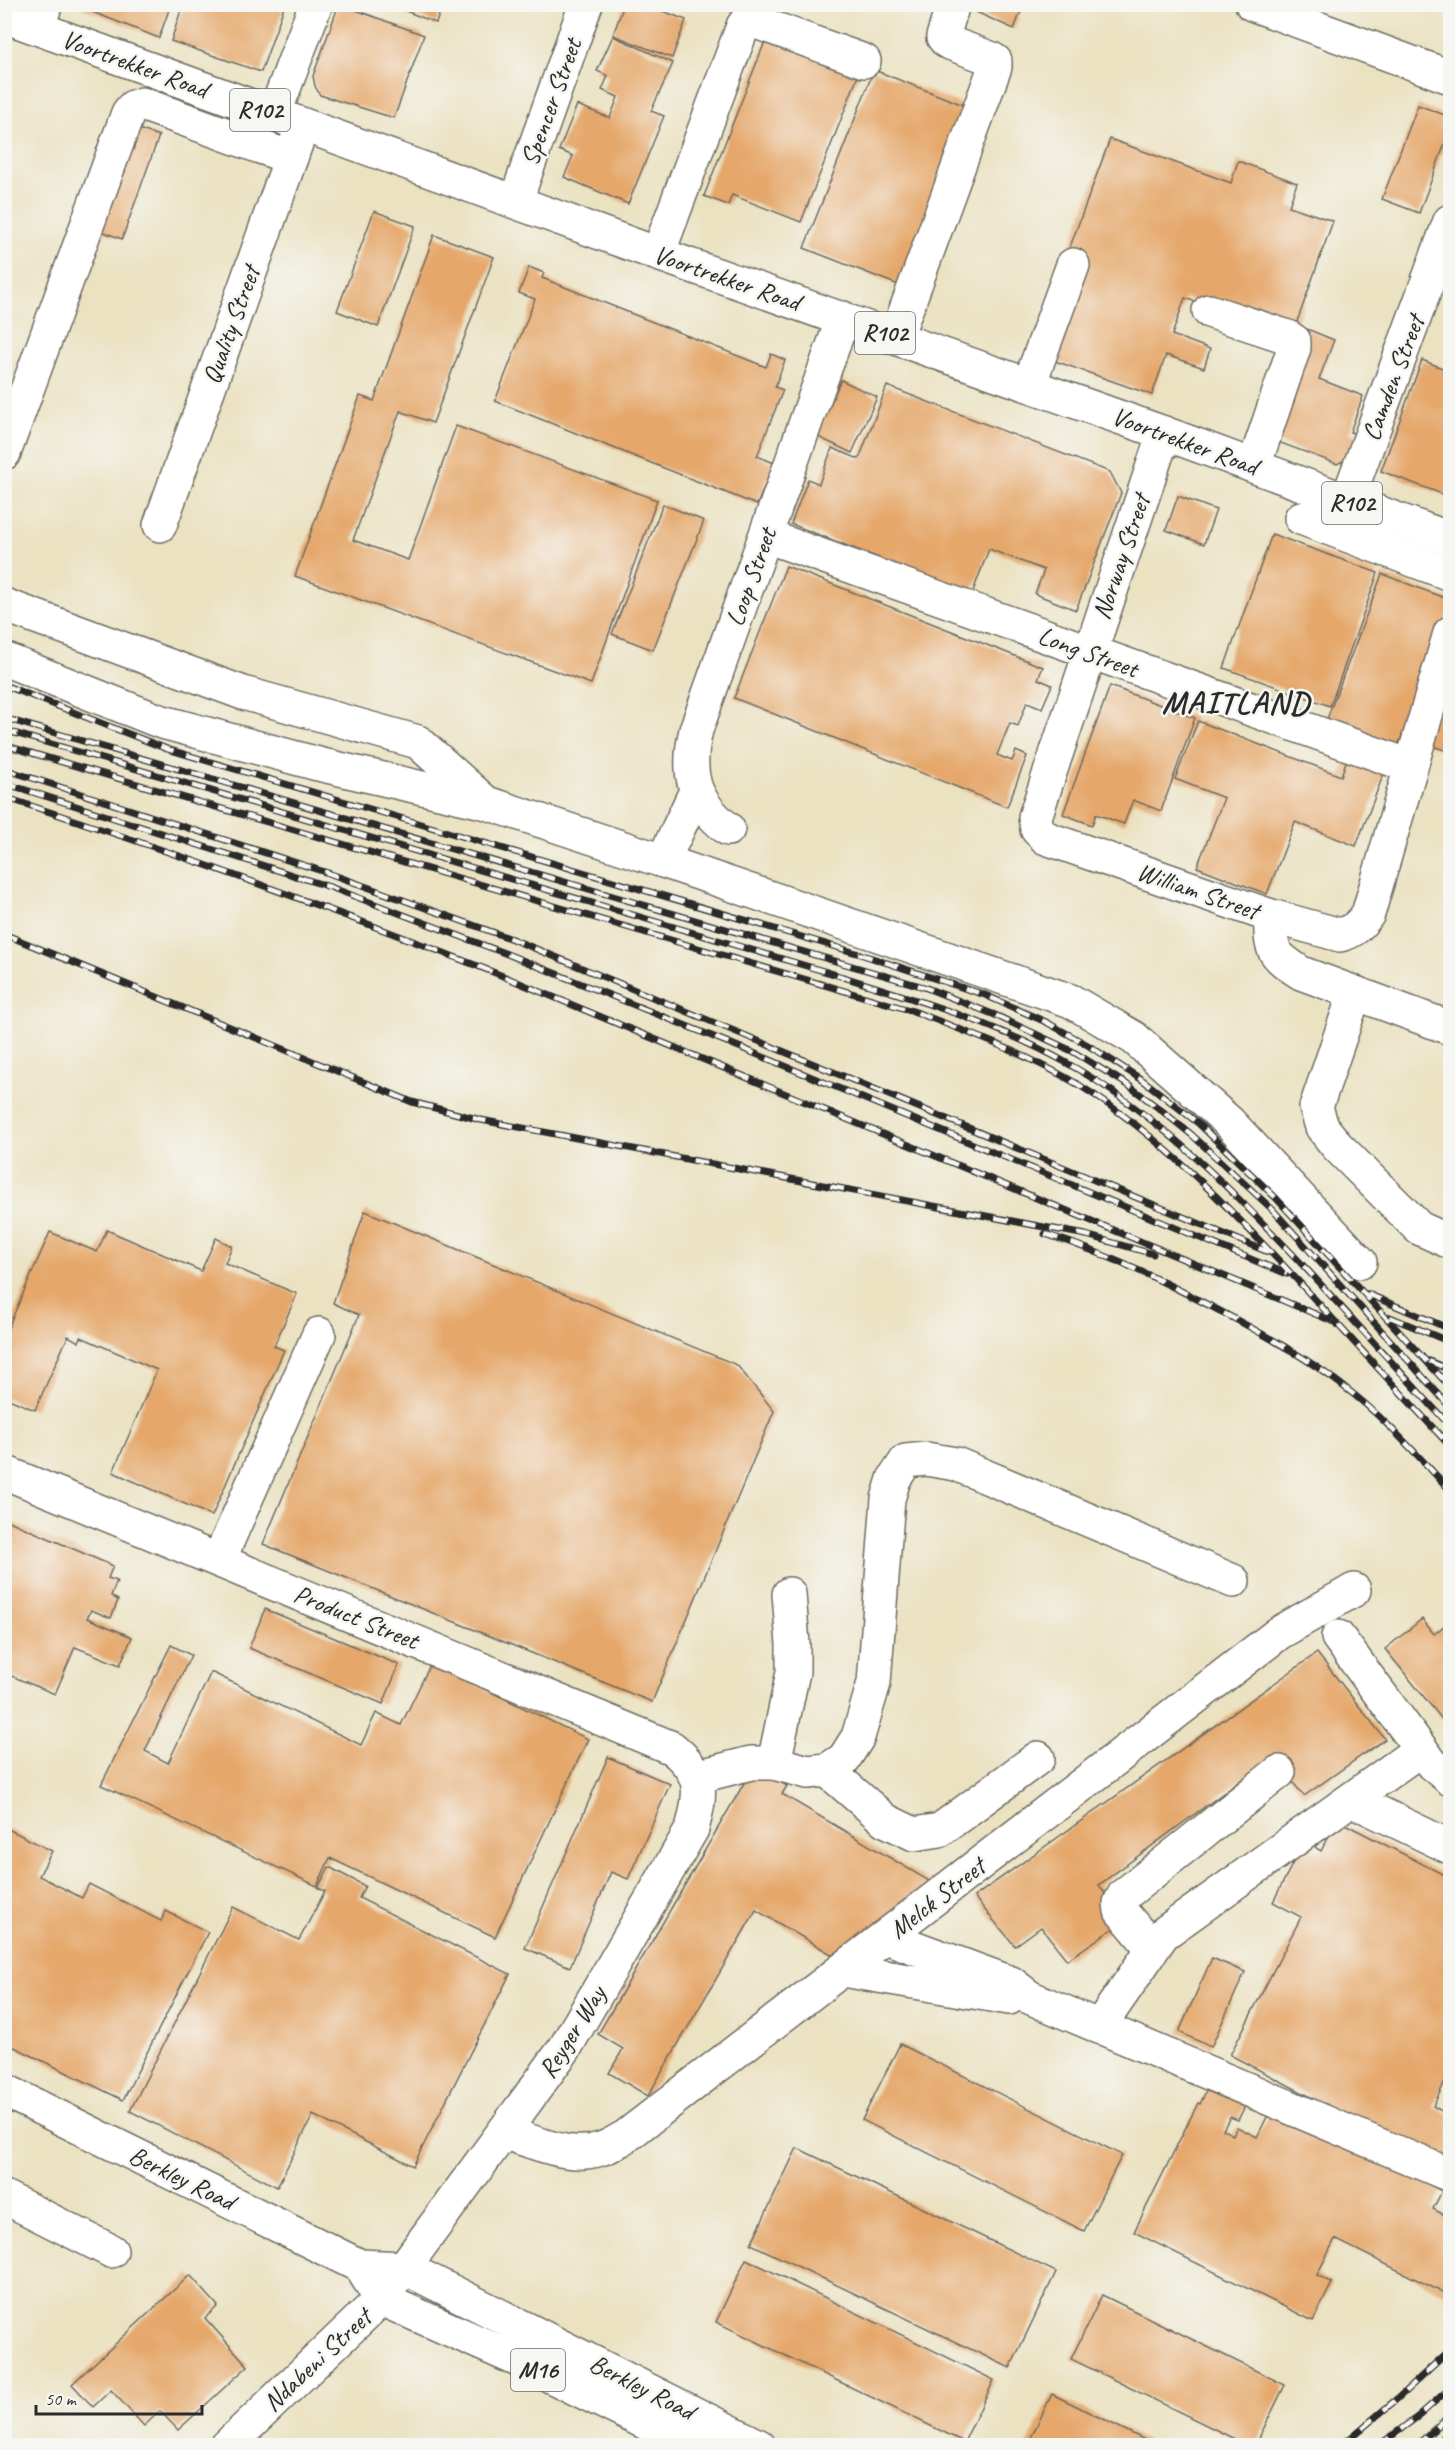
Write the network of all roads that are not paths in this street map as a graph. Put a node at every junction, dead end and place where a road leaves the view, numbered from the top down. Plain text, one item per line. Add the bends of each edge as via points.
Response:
1 (316, 4) edge
2 (586, 4) edge
3 (953, 4) edge
4 (1252, 4) edge
5 (1292, 11) edge
6 (4, 16) edge
7 (42, 16) edge
8 (864, 61) dead end
9 (1450, 77) edge
10 (288, 120) junction
11 (291, 158) junction
12 (516, 200) junction
13 (1450, 220) edge
14 (658, 254) junction
15 (1073, 265) dead end
16 (1209, 311) dead end
17 (843, 318) junction
18 (896, 337) junction
19 (1029, 385) junction
20 (1164, 433) junction
21 (4, 453) edge
22 (1254, 466) junction
23 (1347, 501) junction
24 (1301, 518) dead end
25 (160, 525) dead end
26 (766, 536) junction
27 (1450, 539) edge
28 (1450, 574) edge
29 (4, 605) edge
30 (1450, 633) edge
31 (1089, 652) junction
32 (4, 659) edge
33 (1410, 766) junction
34 (696, 791) junction
35 (487, 803) junction
36 (1035, 818) joint
37 (728, 829) dead end
38 (663, 861) junction
39 (1271, 916) junction
40 (1354, 993) junction
41 (1450, 1028) edge
42 (1450, 1242) edge
43 (1360, 1262) dead end
44 (319, 1334) dead end
45 (4, 1472) edge
46 (219, 1560) junction
47 (1233, 1581) dead end
48 (1354, 1590) dead end
49 (789, 1594) dead end
50 (1338, 1637) dead end
51 (1421, 1749) junction
52 (1038, 1758) dead end
53 (774, 1762) junction
54 (827, 1770) junction
55 (1279, 1772) dead end
56 (696, 1777) junction
57 (1450, 1779) edge
58 (1352, 1800) junction
59 (1450, 1846) edge
60 (886, 1938) junction
61 (1152, 1948) junction
62 (843, 1971) junction
63 (1029, 1997) junction
64 (1099, 2027) junction
65 (4, 2090) edge
66 (505, 2133) junction
67 (1450, 2175) edge
68 (4, 2197) edge
69 (111, 2251) dead end
70 (360, 2266) junction
71 (405, 2268) junction
72 (381, 2299) junction
73 (649, 2408) junction
74 (227, 2445) edge
75 (693, 2445) edge
76 (759, 2445) edge

1 - 10 street, Quality Street
2 - 12 street, Spencer Street
3 - 18 street via 943,37 990,58 995,67
4 - 5 street
5 - 9 street
6 - 7 street, Voortrekker Road / R102
7 - 10 street, Voortrekker Road / R102
8 - 14 street via 748,19
10 - 11 street, Quality Street
10 - 12 street, Voortrekker Road / R102
11 - 21 street via 142,104 134,106 128,113
11 - 25 street, Quality Street
12 - 14 street, Voortrekker Road / R102
13 - 23 street, Camden Street
14 - 17 street, Voortrekker Road / R102
15 - 19 street
16 - 22 street via 1294,341
17 - 18 street, Voortrekker Road / R102
17 - 26 street, Loop Street
18 - 19 street, Voortrekker Road / R102
19 - 20 street, Voortrekker Road / R102
20 - 22 street, Voortrekker Road / R102
20 - 31 street, Norway Street
22 - 23 street, Voortrekker Road / R102
23 - 27 street, Voortrekker Road / R102
24 - 28 street
26 - 31 street, Long Street
26 - 34 street, Loop Street via 696,730 690,769
29 - 35 street via 243,693 418,742
30 - 33 street
31 - 33 street, Long Street
31 - 36 street, Norway Street
32 - 35 street via 159,721 318,764
33 - 39 street, William Street via 1368,914 1360,925 1340,935
34 - 37 street, Loop Street via 706,809
34 - 38 street
35 - 38 street
36 - 39 street, William Street via 1037,829 1046,838
38 - 43 street via 1071,1001 1134,1038 1229,1122
39 - 40 street via 1270,941 1281,960 1301,974
40 - 41 street
40 - 42 street via 1316,1107 1322,1127 1419,1228
44 - 46 street
45 - 46 street, Product Street
46 - 56 street, Product Street via 672,1748 687,1760
47 - 54 street via 956,1464 926,1459 906,1461 888,1498 874,1683 858,1737 844,1759
48 - 60 street, Melck Street via 1279,1633
49 - 53 street via 793,1672
50 - 51 street
51 - 57 street
51 - 58 street
52 - 54 street via 940,1830 914,1834 885,1820
53 - 54 street via 808,1772
53 - 56 street via 751,1763
55 - 61 street via 1124,1895 1121,1911
56 - 66 street, Reyger Way via 700,1798 692,1829 565,2048
58 - 59 street
58 - 61 street via 1168,1930
60 - 62 street, Melck Street
60 - 63 street via 1011,1983
61 - 64 street
62 - 63 street via 1006,1998
62 - 66 street, Melck Street via 625,2137 599,2150 557,2149
63 - 64 street
64 - 67 street
65 - 70 street, Berkley Road / M16
66 - 71 street, Reyger Way
68 - 69 street
70 - 71 street, Berkley Road / M16
70 - 72 street
71 - 72 street, Ndabeni Street
71 - 73 street, Berkley Road / M16
72 - 73 street, Berkley Road / M16 via 516,2359
72 - 74 street, Ndabeni Street
73 - 75 street, Berkley Road / M16
73 - 76 street, Berkley Road / M16

